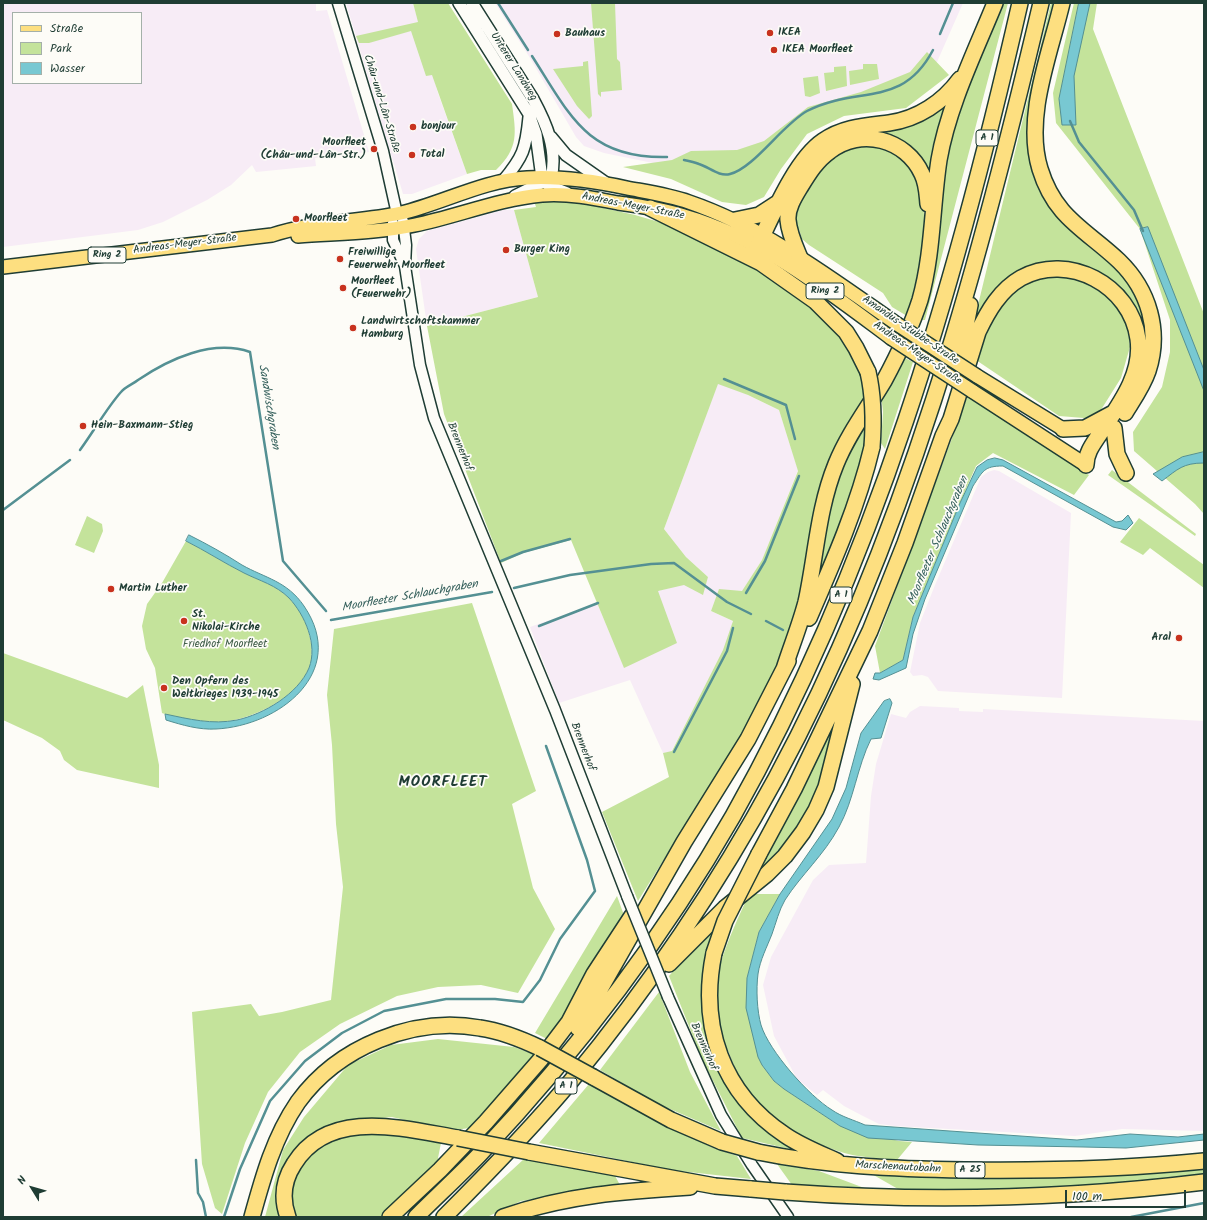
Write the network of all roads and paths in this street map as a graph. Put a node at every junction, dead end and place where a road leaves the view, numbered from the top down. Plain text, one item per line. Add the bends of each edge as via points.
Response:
1 (338, 3) edge
2 (459, 3) edge
3 (472, 3) edge
4 (995, 3) edge
5 (1020, 3) edge
6 (1040, 3) edge
7 (1062, 3) edge
8 (970, 63) junction
9 (529, 114) junction
10 (549, 134) junction
11 (546, 179) junction
12 (503, 181) junction
13 (606, 183) junction
14 (571, 194) junction
15 (507, 200) junction
16 (780, 202) junction
17 (650, 208) junction
18 (397, 214) junction
19 (735, 220) junction
20 (398, 228) junction
21 (272, 235) junction
22 (981, 236) junction
23 (760, 241) junction
24 (930, 246) junction
25 (800, 258) junction
26 (3, 267) edge
27 (1114, 413) junction
28 (1114, 428) junction
29 (1063, 429) joint
30 (943, 436) junction
31 (1086, 465) junction
32 (1126, 473) dead end
33 (860, 653) junction
34 (784, 669) junction
35 (684, 842) junction
36 (633, 1001) junction
37 (554, 1070) junction
38 (1204, 1161) edge
39 (845, 1165) junction
40 (1204, 1182) edge
41 (715, 1186) junction
42 (252, 1217) edge
43 (288, 1217) edge
44 (390, 1217) edge
45 (416, 1217) edge
46 (444, 1217) edge
47 (503, 1217) edge
48 (788, 1217) edge

1 - 18 street, Châu-und-Lân-Straße via 383,151
2 - 9 main road, Unterer Landweg
3 - 10 main road, Unterer Landweg via 533,99
4 - 8 highway
5 - 37 highway, A 1 via 987,139 932,338 898,444 830,622 788,711 724,831 654,939
6 - 22 highway, A 1
7 - 28 highway via 1035,119 1039,168 1058,207 1130,272 1141,287 1152,318 1152,355 1148,372 1139,392
8 - 16 highway via 948,93 928,110 902,120 841,130 822,142 803,161
8 - 24 highway via 944,140 936,184
9 - 11 main road, Unterer Landweg
9 - 12 main road, Unterer Landweg via 527,139 522,155
10 - 11 main road, Unterer Landweg via 554,159
10 - 13 main road, Unterer Landweg via 566,155
11 - 12 main road, Amandus-Stubbe-Straße / Ring 2
11 - 13 main road, Amandus-Stubbe-Straße / Ring 2
11 - 14 main road via 552,187
11 - 15 main road
12 - 18 main road, Andreas-Meyer-Straße / Ring 2
13 - 19 main road, Amandus-Stubbe-Straße / Ring 2 via 674,198
14 - 15 main road, Andreas-Meyer-Straße / Ring 2
14 - 17 main road, Andreas-Meyer-Straße / Ring 2
15 - 20 main road, Andreas-Meyer-Straße / Ring 2
16 - 19 highway via 759,215
16 - 23 highway
17 - 23 main road, Andreas-Meyer-Straße / Ring 2 via 684,216
17 - 34 highway, bridge via 737,250 815,301 846,332 868,372 875,417 872,447 853,512 832,565
18 - 20 street
18 - 21 main road, Andreas-Meyer-Straße / Ring 2 via 292,228
19 - 23 main road, Amandus-Stubbe-Straße / Ring 2
20 - 21 main road, Andreas-Meyer-Straße / Ring 2 via 292,236
20 - 48 street, Brennerhof, bridge via 406,245 405,266 420,365 434,418 555,710 668,997 721,1115
21 - 26 main road, Andreas-Meyer-Straße / Ring 2
22 - 30 highway via 964,344 944,416
22 - 36 highway, A 1 via 908,476 869,581 827,676 748,829 703,901
23 - 25 main road, Amandus-Stubbe-Straße / Ring 2
23 - 31 main road, Andreas-Meyer-Straße / Ring 2, bridge via 891,338
24 - 25 highway via 927,189 916,163 897,146 878,139 867,139 841,144 830,150 819,160 793,199 788,219 790,233
24 - 34 highway via 920,298 906,338 846,442 828,486 818,523 805,602
25 - 29 main road, Amandus-Stubbe-Straße / Ring 2, bridge via 897,324
27 - 29 highway via 1085,428
27 - 30 highway via 1130,385 1136,368 1138,340 1130,313 1110,289 1092,276 1072,270 1046,269 1020,279 990,308 978,332 951,419
27 - 31 highway via 1089,451
28 - 31 highway
28 - 32 highway via 1117,454
30 - 33 highway via 905,543
33 - 36 highway via 826,787 803,832 785,856 704,928
33 - 39 highway, bridge via 794,789 725,921 714,954 709,983 711,1019 720,1056 740,1093 785,1136
34 - 35 highway via 748,739
35 - 37 highway
35 - 44 highway via 610,947 568,1022 541,1059 470,1138
36 - 46 highway, A 1 via 551,1104
37 - 45 highway, A 1 via 477,1156
38 - 39 highway, Marschenautobahn / A 25 via 1041,1171 925,1170
39 - 42 highway, Marschenautobahn, bridge via 805,1161 722,1142 671,1120 540,1048 492,1030 447,1026 418,1028 351,1054 307,1091 289,1117 267,1164
40 - 41 highway, bridge via 1042,1197 926,1198 784,1192
41 - 43 highway, bridge via 458,1138 372,1126 343,1130 306,1149 290,1171 284,1191
41 - 47 highway via 581,1196

